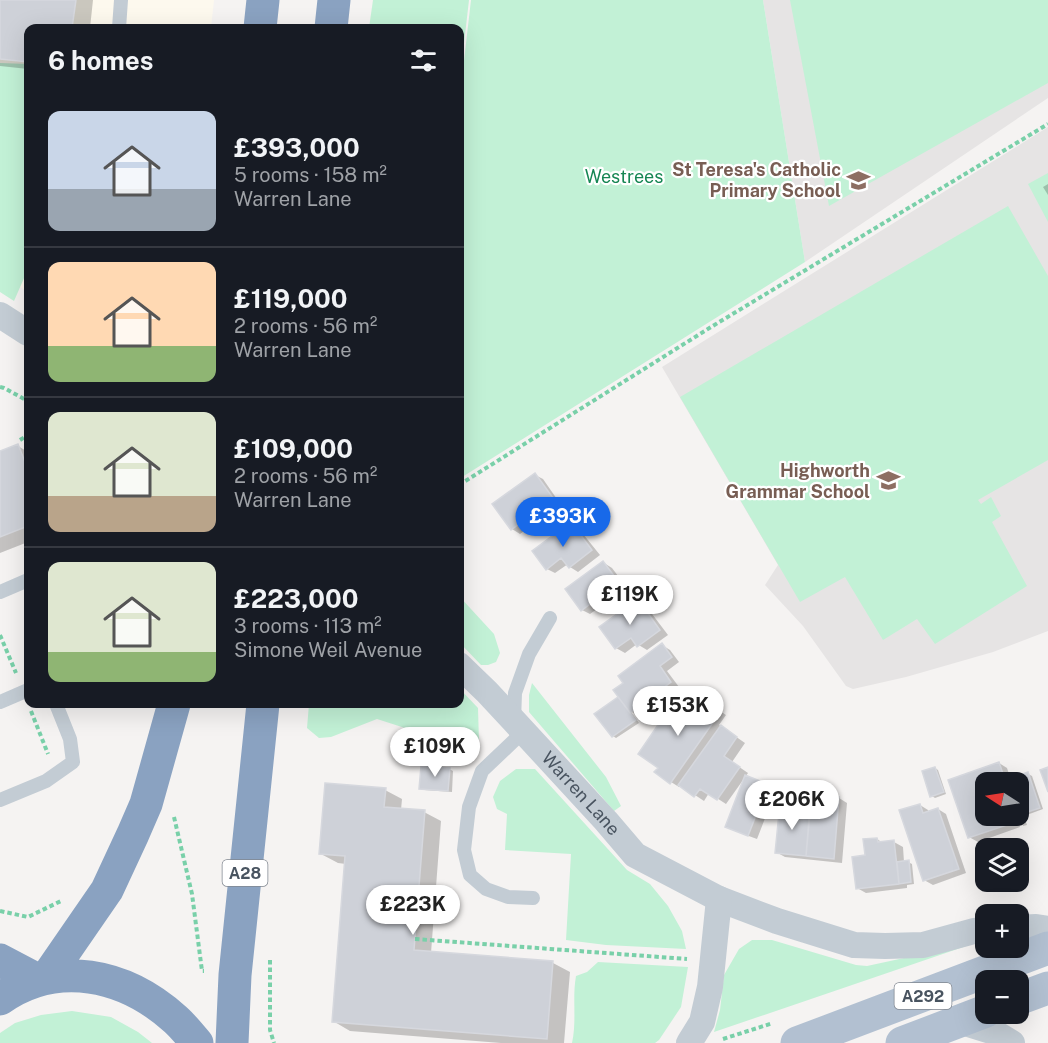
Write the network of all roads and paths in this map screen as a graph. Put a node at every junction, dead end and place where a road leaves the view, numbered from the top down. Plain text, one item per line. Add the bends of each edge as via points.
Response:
1 (121, 0) edge
2 (263, 0) edge
3 (334, 0) edge
4 (119, 24) edge
5 (260, 24) edge
6 (331, 24) edge
7 (1048, 124) edge
8 (0, 315) edge
9 (24, 330) edge
10 (0, 387) edge
11 (24, 400) edge
12 (24, 438) edge
13 (20, 440) dead end
14 (464, 482) edge
15 (24, 582) edge
16 (0, 592) edge
17 (550, 618) dead end
18 (464, 671) edge
19 (24, 692) edge
20 (0, 702) edge
21 (58, 708) edge
22 (173, 708) edge
23 (263, 708) edge
24 (519, 726) junction
25 (0, 800) edge
26 (146, 804) junction
27 (68, 898) dead end
28 (533, 898) dead end
29 (719, 899) junction
30 (0, 911) edge
31 (1029, 927) edge
32 (1048, 929) edge
33 (975, 931) edge
34 (415, 939) dead end
35 (1048, 948) edge
36 (694, 959) dead end
37 (0, 960) edge
38 (235, 975) junction
39 (42, 979) junction
40 (1048, 988) edge
41 (1029, 995) edge
42 (0, 999) edge
43 (972, 1016) edge
44 (197, 1043) edge
45 (232, 1043) edge
46 (274, 1043) edge
47 (689, 1043) edge
48 (797, 1043) edge
49 (902, 1043) edge
50 (1012, 1043) edge

1 - 4 lane
2 - 5 highway
3 - 6 highway
7 - 14 path
8 - 9 street
10 - 11 path
12 - 13 path
15 - 16 lane
17 - 24 lane via 529,654 515,693
18 - 24 street, Warren Lane
19 - 20 lane
21 - 25 lane via 70,739 73,762 46,781
22 - 26 highway
23 - 38 highway, A28
24 - 28 lane via 482,771 469,807 464,850 470,875 486,889 508,897
24 - 29 street, Warren Lane via 635,855
26 - 38 path via 173,816 192,894 202,971
26 - 39 highway via 106,890
27 - 30 path via 28,917
29 - 33 street, Warren Lane via 854,945 923,945
29 - 47 street via 710,987 702,1022
31 - 32 street
34 - 36 path
35 - 48 main road, A292
37 - 39 highway
38 - 45 highway, A28
38 - 46 path via 270,979 270,1030
39 - 42 highway via 14,989
39 - 44 highway via 64,975 104,980 137,993 175,1019
40 - 41 main road
43 - 49 main road, A292
43 - 50 street

